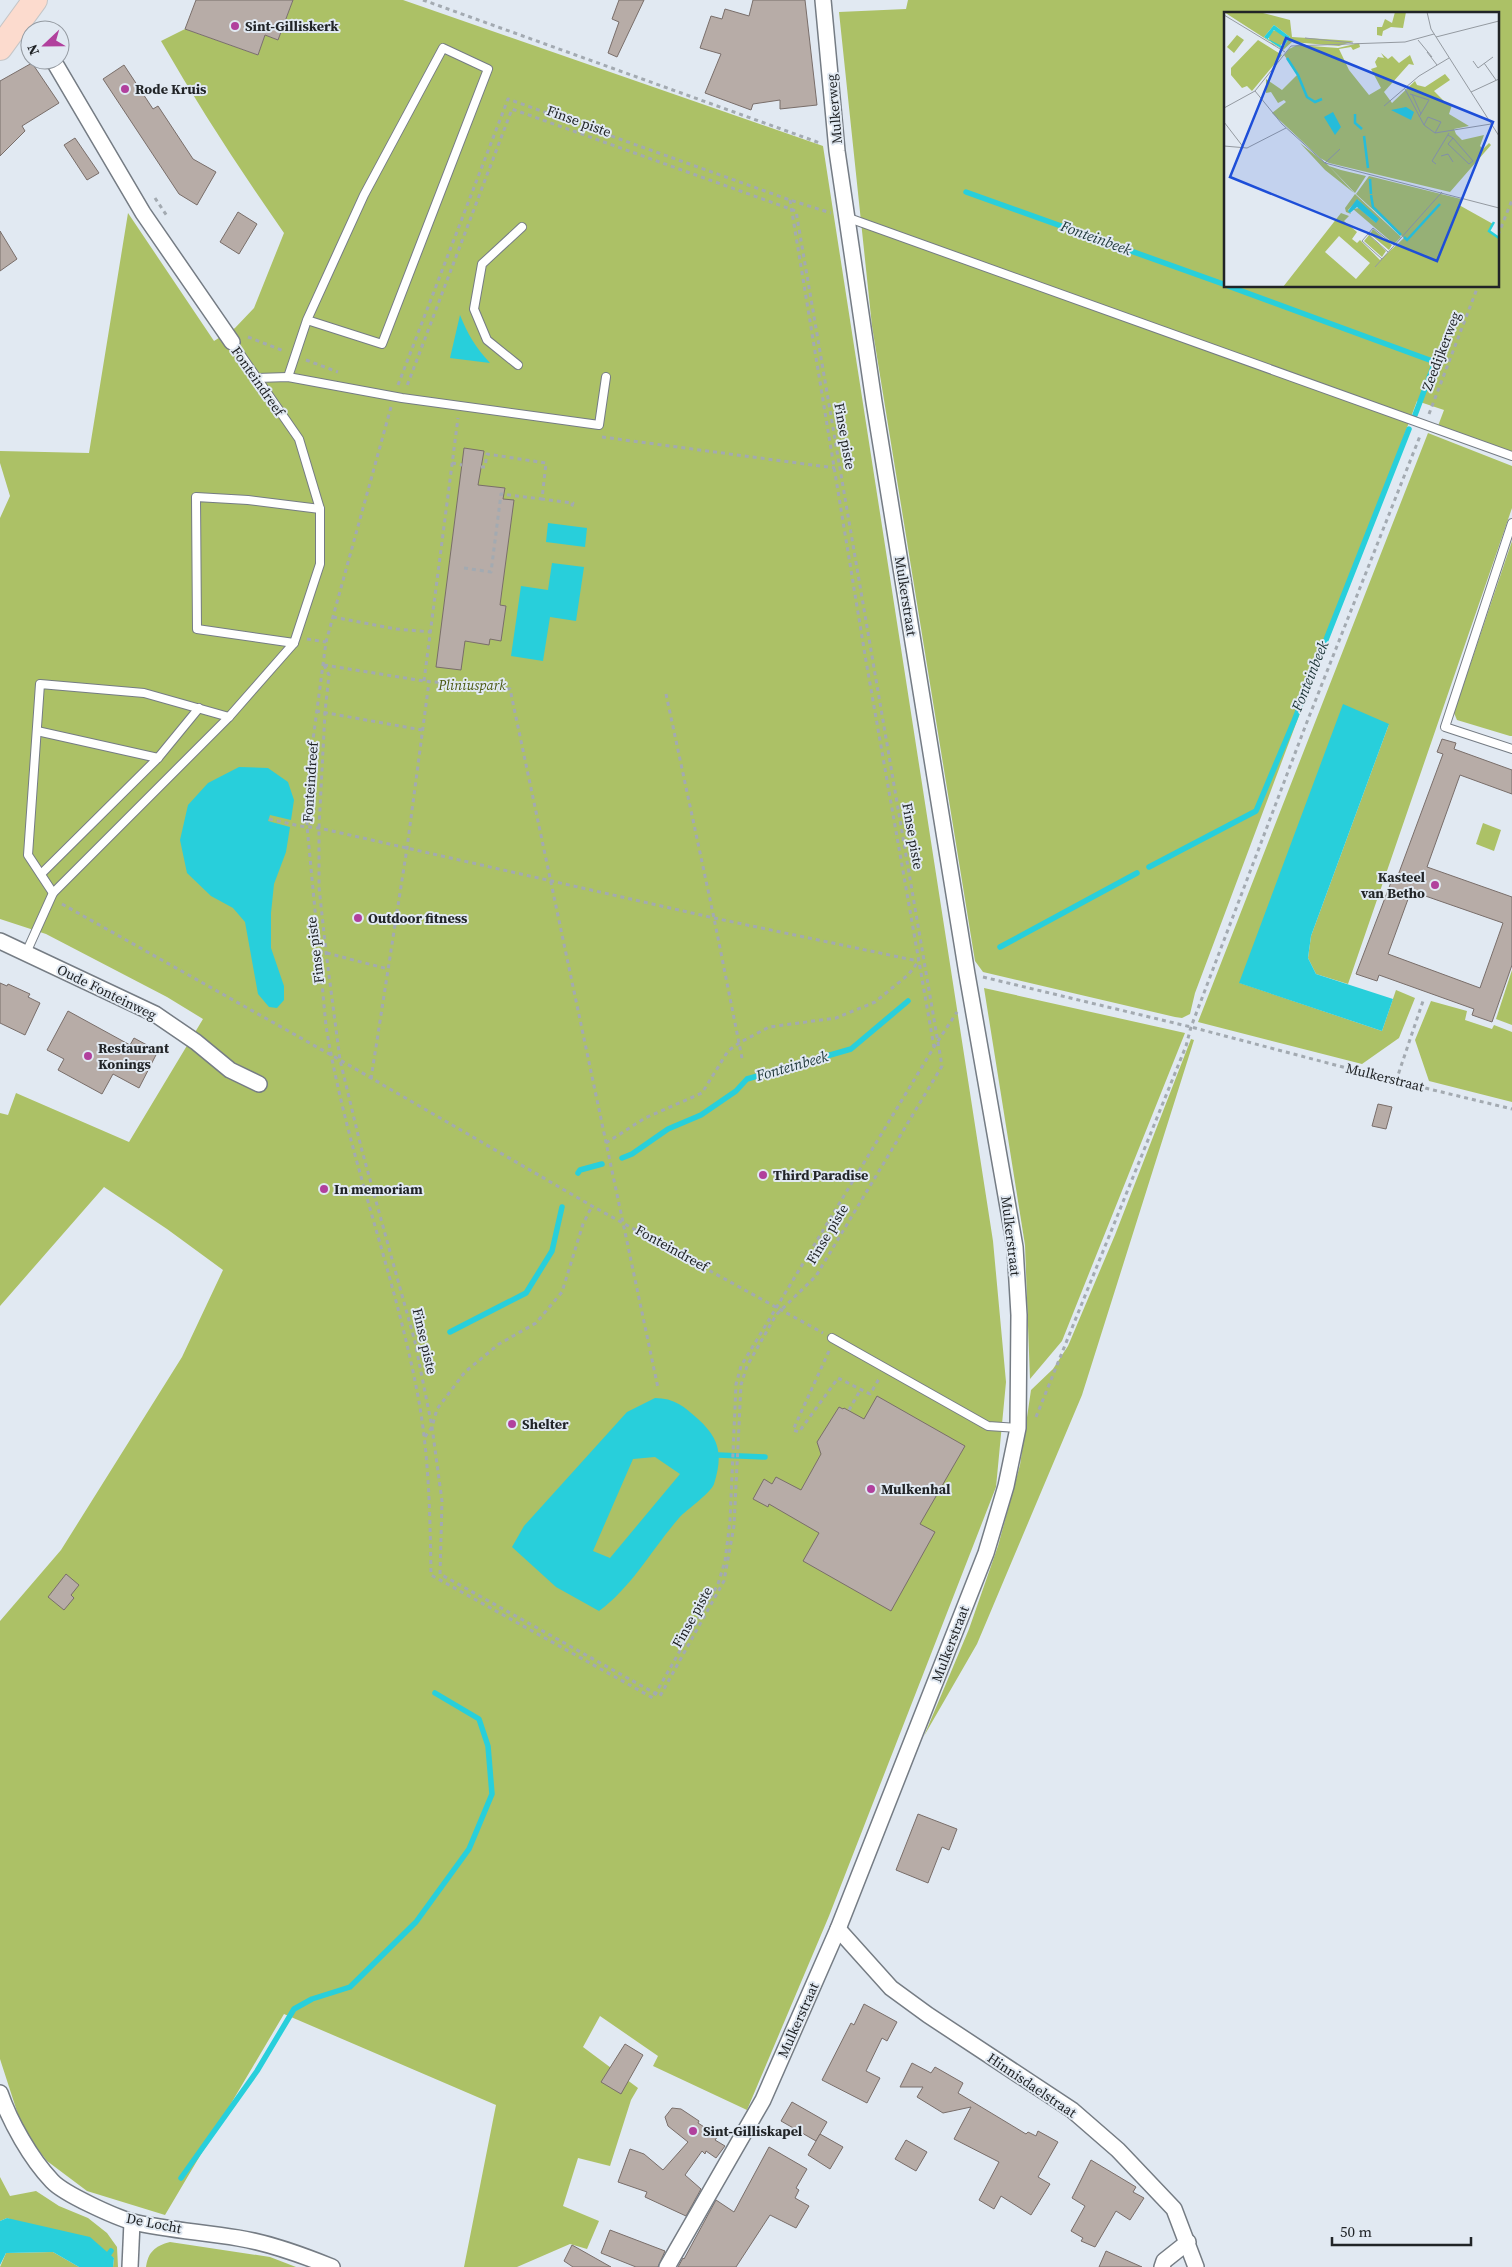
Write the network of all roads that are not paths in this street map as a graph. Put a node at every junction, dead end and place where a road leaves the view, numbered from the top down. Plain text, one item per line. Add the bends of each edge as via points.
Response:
1 (824, 0) edge
2 (30, 16) edge
3 (0, 48) edge
4 (59, 70) edge
5 (846, 217) junction
6 (522, 227) dead end
7 (307, 320) junction
8 (232, 342) joint
9 (518, 365) dead end
10 (288, 377) junction
11 (606, 377) dead end
12 (257, 378) junction
13 (1512, 456) edge
14 (320, 509) junction
15 (1512, 523) edge
16 (295, 640) junction
17 (199, 708) junction
18 (229, 717) junction
19 (37, 731) junction
20 (1512, 749) edge
21 (158, 758) junction
22 (41, 874) junction
23 (52, 895) junction
24 (0, 941) edge
25 (26, 953) junction
26 (259, 1084) dead end
27 (833, 1338) road end
28 (1018, 1428) junction
29 (838, 1929) junction
30 (0, 2093) edge
31 (132, 2222) junction
32 (1188, 2242) junction
33 (130, 2267) edge
34 (332, 2267) edge
35 (667, 2267) edge
36 (1162, 2267) edge
37 (1196, 2267) edge

1 - 5 street, Mulkerweg
2 - 3 main road
4 - 8 street, Fonteindreef via 143,213
5 - 13 lane
5 - 28 street, Mulkerstraat via 1015,1247 1019,1315
6 - 9 lane via 482,264 474,309 487,340
7 - 7 lane via 364,194 443,48 488,69 382,344
7 - 10 lane
8 - 12 lane, Fonteindreef
10 - 11 lane via 393,397 599,425
10 - 12 lane
12 - 14 lane, Fonteindreef via 300,439
14 - 16 lane, Fonteindreef via 320,564
14 - 16 lane via 196,497 197,629
15 - 20 lane via 1445,727
16 - 18 lane, Fonteindreef
17 - 18 lane
17 - 19 lane via 144,693 40,684
17 - 21 lane
18 - 23 lane, Fonteindreef
19 - 21 lane
19 - 22 lane via 28,856
21 - 22 lane
22 - 23 lane
23 - 25 lane, Fonteindreef
24 - 25 street, Oude Fonteinweg
25 - 26 street, Oude Fonteinweg via 154,1014 230,1070
27 - 28 lane via 988,1426
28 - 29 street, Mulkerstraat via 1006,1486 986,1553
29 - 32 street, Hinnisdaelstraat via 891,1988 1072,2110 1118,2150 1174,2210
29 - 35 street, Mulkerstraat via 763,2100
30 - 31 street, De Locht via 7,2113 53,2182 90,2204
31 - 33 street
31 - 34 street, De Locht via 240,2238 300,2254
32 - 36 street
32 - 37 street, Hinnisdaelstraat

